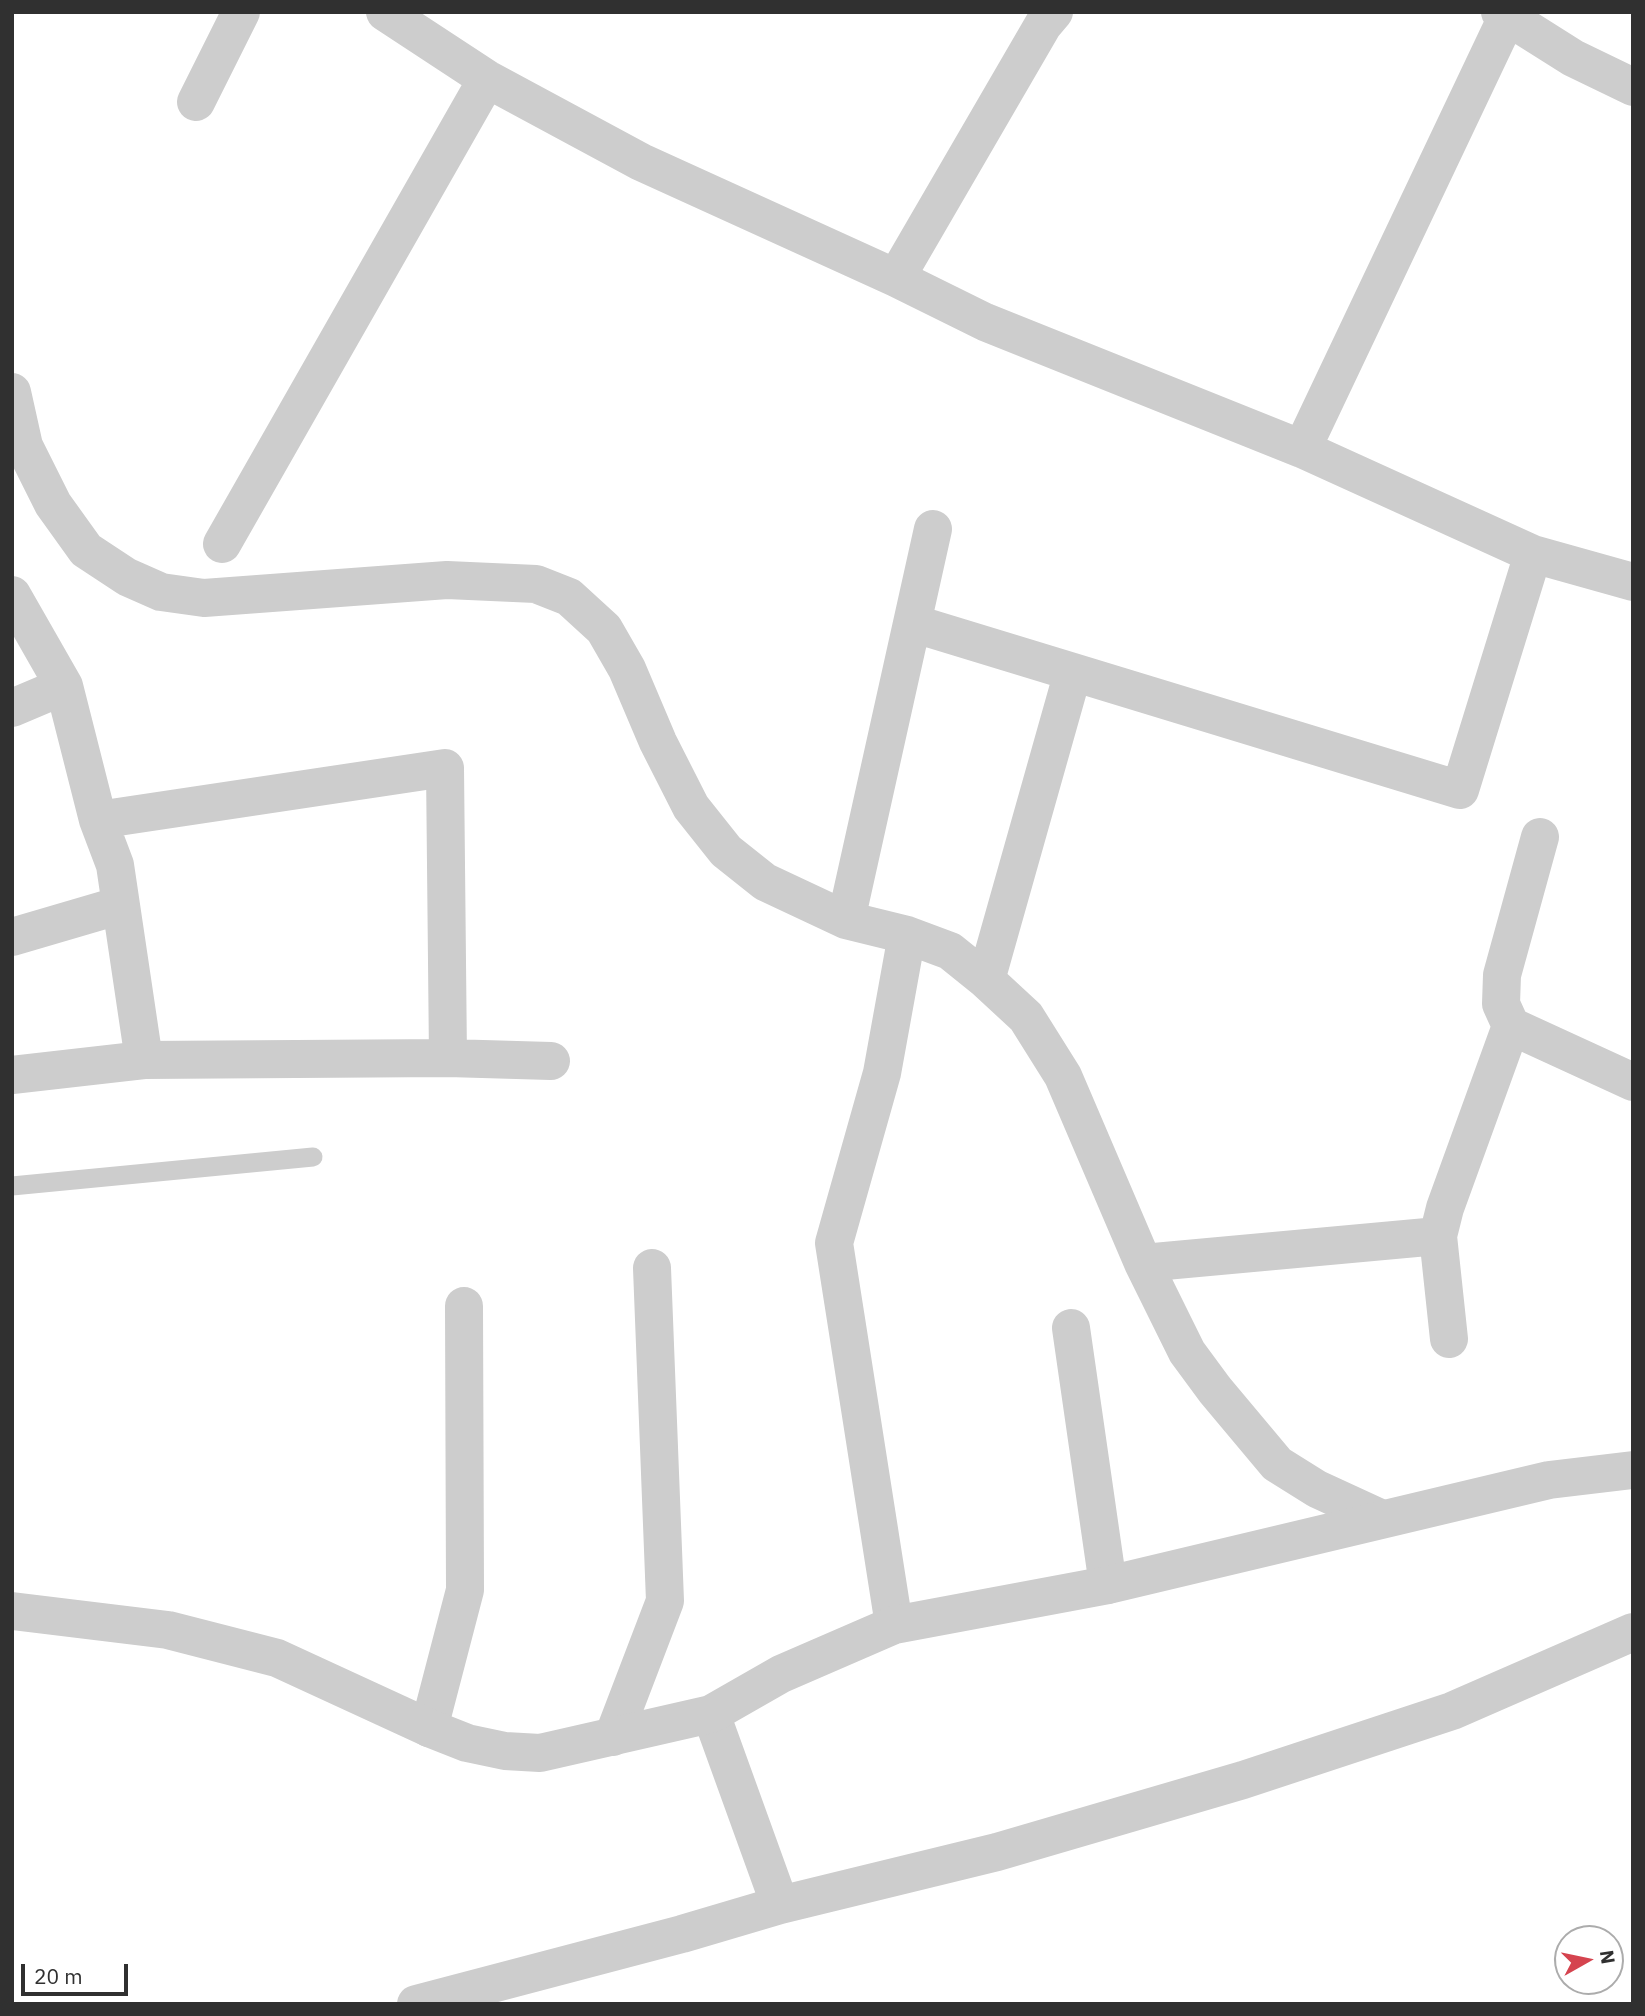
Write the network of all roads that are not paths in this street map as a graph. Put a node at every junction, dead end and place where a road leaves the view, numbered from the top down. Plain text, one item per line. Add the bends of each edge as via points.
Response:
1 (241, 12) edge
2 (385, 12) edge
3 (1054, 12) edge
4 (1504, 15) edge
5 (487, 79) junction
6 (1633, 86) edge
7 (196, 102) dead end
8 (896, 278) junction
9 (12, 392) edge
10 (1302, 449) junction
11 (933, 529) dead end
12 (222, 544) dead end
13 (1533, 554) junction
14 (1633, 582) edge
15 (12, 595) edge
16 (912, 623) junction
17 (1073, 672) junction
18 (64, 686) junction
19 (12, 708) edge
20 (98, 820) junction
21 (1540, 837) dead end
22 (121, 905) junction
23 (846, 920) junction
24 (907, 935) junction
25 (12, 937) edge
26 (986, 979) junction
27 (1511, 1026) junction
28 (448, 1058) junction
29 (144, 1060) junction
30 (551, 1061) dead end
31 (12, 1075) edge
32 (1633, 1082) edge
33 (313, 1157) dead end
34 (12, 1186) edge
35 (1438, 1236) junction
36 (1143, 1263) junction
37 (652, 1268) dead end
38 (464, 1306) dead end
39 (1071, 1328) dead end
40 (1449, 1339) dead end
41 (1633, 1470) edge
42 (1380, 1518) junction
43 (1108, 1585) junction
44 (12, 1611) edge
45 (894, 1625) junction
46 (1633, 1632) edge
47 (710, 1714) junction
48 (429, 1728) junction
49 (613, 1737) junction
50 (780, 1905) junction
51 (416, 2004) edge

1 - 7 street
2 - 5 street
3 - 8 street
4 - 6 street via 1573,58
4 - 10 street
5 - 8 street via 641,162
5 - 12 street
8 - 10 street via 985,322
9 - 23 street via 24,446 53,504 86,550 127,577 161,592 204,598 447,580 536,584 569,597 604,629 691,807 726,851 765,882
10 - 13 street
11 - 16 street
13 - 14 street
13 - 17 street via 1460,790
15 - 18 street
16 - 17 street
16 - 23 street
17 - 26 street
18 - 19 street
18 - 20 street
20 - 22 street via 115,865
20 - 28 street via 445,768
21 - 27 street via 1502,975 1501,1004
22 - 25 street
22 - 29 street
23 - 24 street
24 - 26 street via 950,951
24 - 45 street via 882,1073 834,1243
26 - 36 street via 1026,1017 1063,1076
27 - 32 street
27 - 35 street
28 - 29 street
28 - 30 street
29 - 31 street
33 - 34 lane
35 - 36 street
35 - 40 street
36 - 42 street via 1187,1352 1277,1464 1317,1489
37 - 49 street via 665,1601
38 - 48 street via 465,1590
39 - 43 street
41 - 42 street via 1549,1480
42 - 43 street
43 - 45 street
44 - 48 street via 168,1630 276,1658
45 - 47 street via 781,1674
46 - 50 street via 1452,1711 1243,1780 997,1852
47 - 49 street
47 - 50 street
48 - 49 street via 467,1743 540,1753
50 - 51 street

